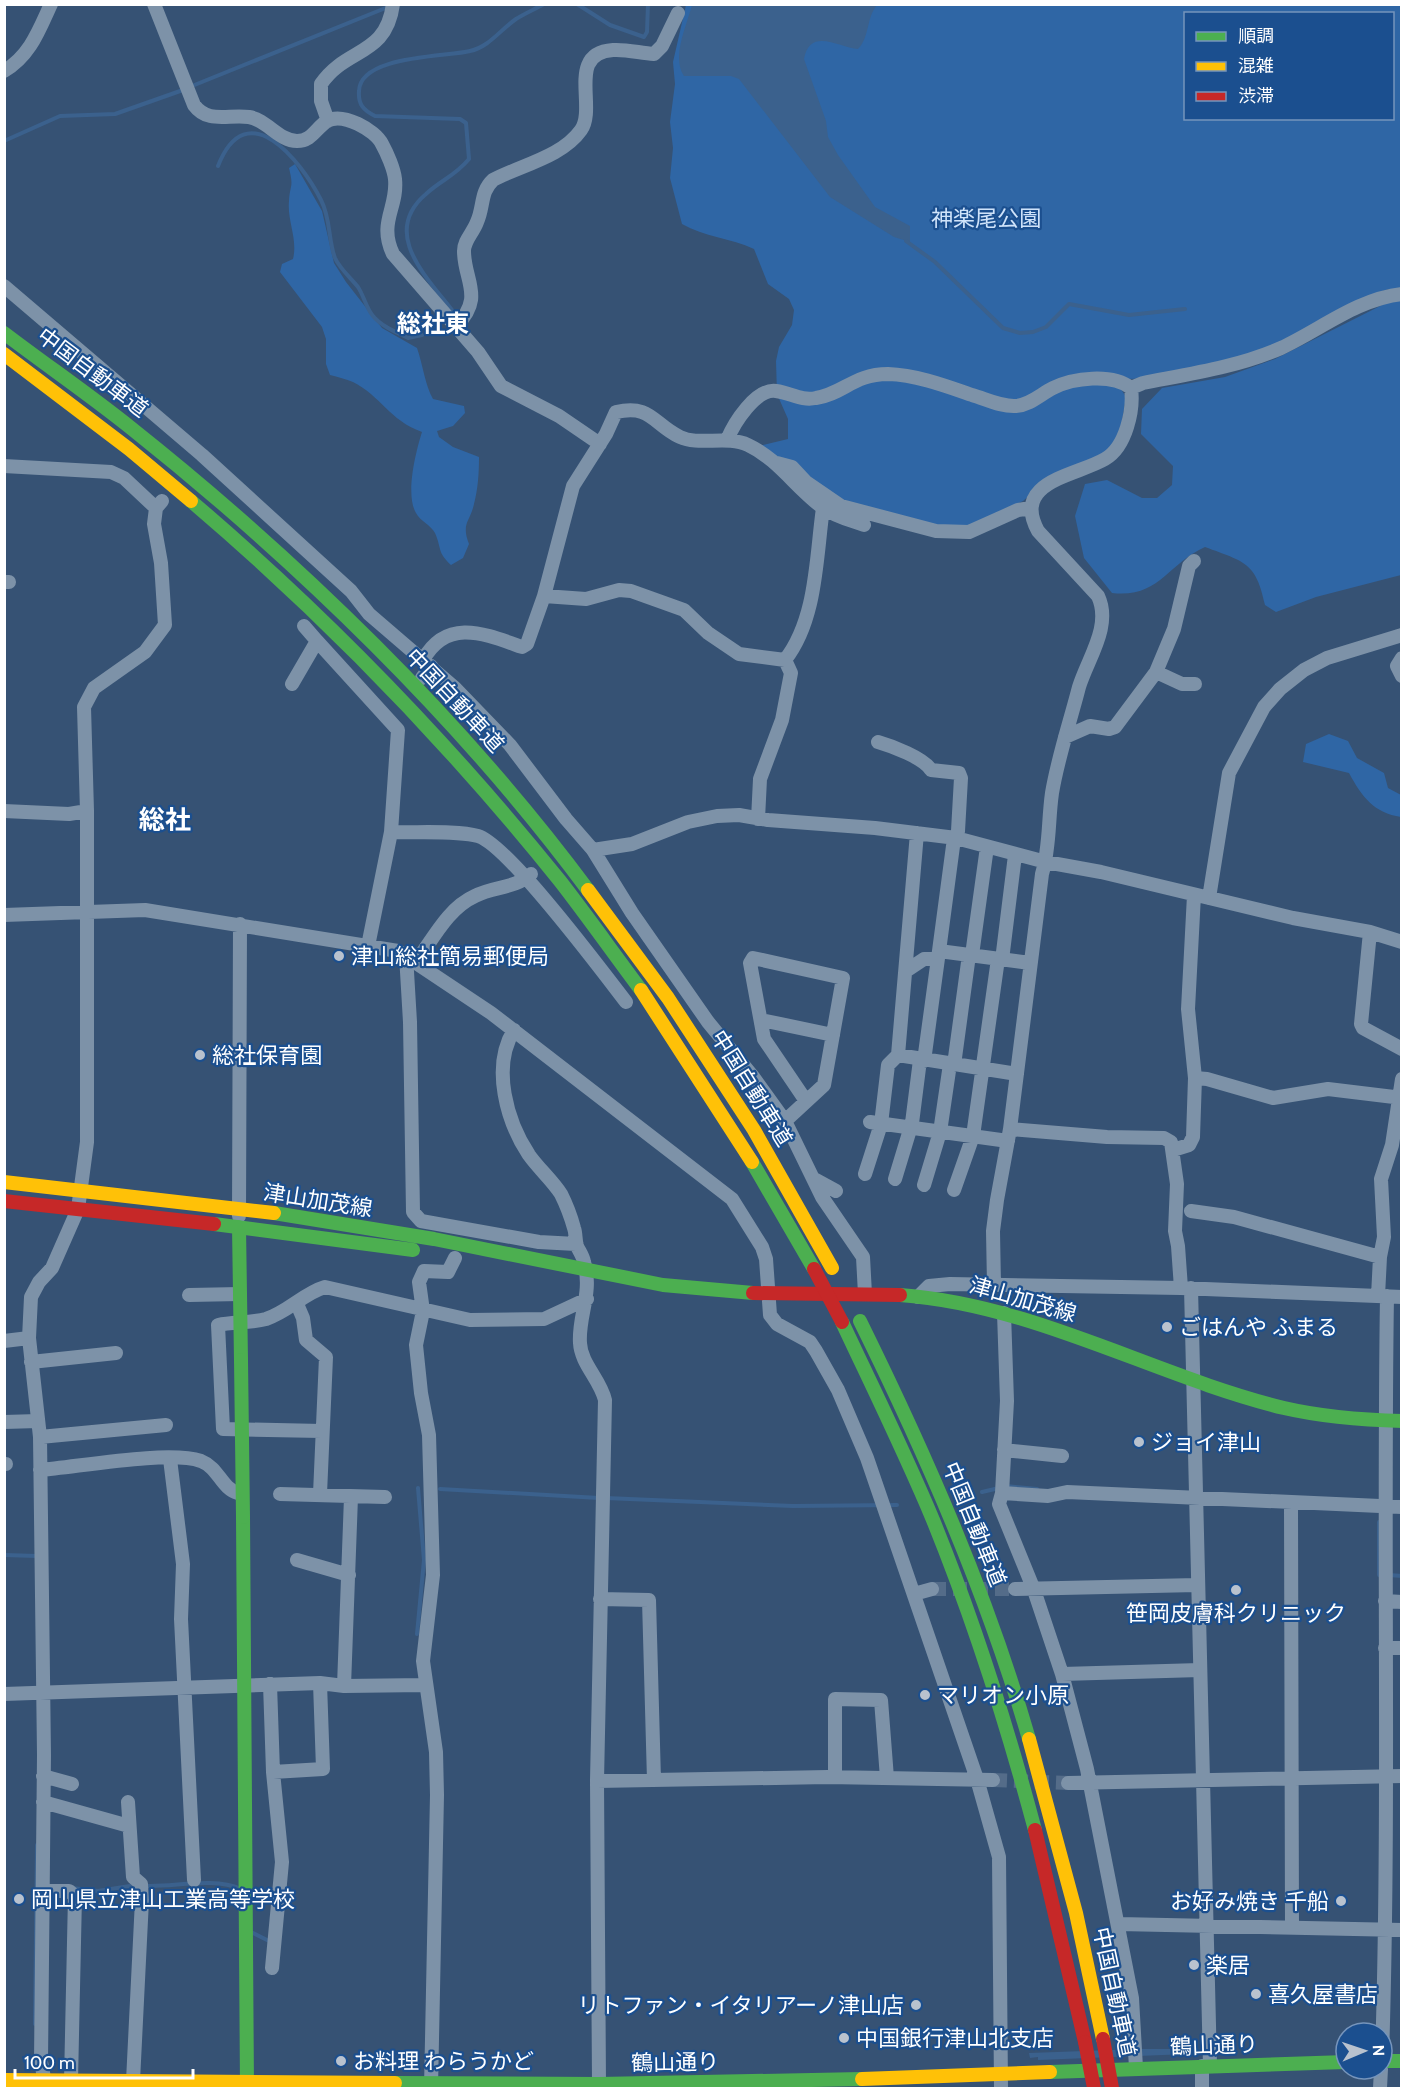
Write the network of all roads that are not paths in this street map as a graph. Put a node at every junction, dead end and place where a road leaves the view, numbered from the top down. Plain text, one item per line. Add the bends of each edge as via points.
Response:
1 (51, 4) edge
2 (154, 4) edge
3 (393, 4) edge
4 (678, 13) dead end
5 (4, 71) edge
6 (328, 121) junction
7 (4, 286) edge
8 (1401, 294) edge
9 (456, 326) junction
10 (4, 333) edge
11 (4, 354) edge
12 (1131, 388) junction
13 (727, 440) junction
14 (600, 444) junction
15 (775, 463) junction
16 (4, 466) edge
17 (823, 508) junction
18 (1031, 508) junction
19 (864, 525) dead end
20 (1194, 561) dead end
21 (544, 596) junction
22 (304, 626) dead end
23 (1401, 636) edge
24 (317, 641) junction
25 (1401, 658) edge
26 (785, 660) junction
27 (427, 663) junction
28 (1156, 672) junction
29 (1401, 676) edge
30 (422, 678) dead end
31 (292, 684) dead end
32 (1195, 684) dead end
33 (1065, 737) junction
34 (878, 742) dead end
35 (4, 811) edge
36 (87, 811) junction
37 (758, 819) junction
38 (391, 832) junction
39 (917, 833) junction
40 (956, 838) junction
41 (987, 847) junction
42 (593, 850) junction
43 (1015, 855) junction
44 (1046, 862) junction
45 (532, 874) junction
46 (1194, 895) junction
47 (1209, 898) junction
48 (87, 911) junction
49 (4, 915) edge
50 (240, 924) junction
51 (1370, 932) junction
52 (1401, 942) edge
53 (368, 946) junction
54 (938, 955) junction
55 (971, 955) junction
56 (411, 958) junction
57 (1000, 959) junction
58 (1030, 963) junction
59 (906, 971) junction
60 (626, 1002) dead end
61 (761, 1023) junction
62 (514, 1030) junction
63 (833, 1035) junction
64 (1401, 1049) edge
65 (898, 1055) junction
66 (922, 1061) junction
67 (952, 1065) junction
68 (983, 1069) junction
69 (1017, 1074) junction
70 (1195, 1078) junction
71 (1401, 1079) edge
72 (806, 1101) junction
73 (1400, 1101) edge
74 (784, 1121) junction
75 (875, 1123) junction
76 (911, 1128) junction
77 (940, 1131) junction
78 (1009, 1135) junction
79 (973, 1136) junction
80 (1173, 1150) junction
81 (865, 1174) dead end
82 (814, 1179) junction
83 (895, 1179) dead end
84 (4, 1182) edge
85 (924, 1185) dead end
86 (954, 1190) dead end
87 (82, 1191) junction
88 (836, 1191) dead end
89 (4, 1201) edge
90 (78, 1209) junction
91 (238, 1209) junction
92 (1191, 1211) dead end
93 (239, 1227) junction
94 (576, 1244) junction
95 (426, 1252) dead end
96 (450, 1257) joint
97 (1380, 1257) junction
98 (586, 1274) junction
99 (994, 1285) junction
100 (1186, 1288) junction
101 (768, 1293) junction
102 (189, 1294) dead end
103 (240, 1294) junction
104 (865, 1294) junction
105 (1383, 1296) junction
106 (918, 1297) junction
107 (1401, 1297) edge
108 (587, 1299) junction
109 (297, 1304) junction
110 (423, 1311) junction
111 (1004, 1313) junction
112 (240, 1320) junction
113 (29, 1338) junction
114 (4, 1341) edge
115 (116, 1353) dead end
116 (31, 1362) junction
117 (1191, 1378) junction
118 (1384, 1420) junction
119 (38, 1421) junction
120 (1401, 1421) edge
121 (4, 1422) edge
122 (166, 1425) dead end
123 (322, 1431) junction
124 (40, 1437) junction
125 (1005, 1450) junction
126 (1062, 1455) dead end
127 (170, 1459) junction
128 (40, 1470) junction
129 (238, 1493) dead end
130 (1002, 1493) junction
131 (280, 1494) dead end
132 (320, 1494) junction
133 (351, 1497) junction
134 (385, 1497) dead end
135 (1196, 1499) junction
136 (1291, 1504) junction
137 (1384, 1507) junction
138 (1401, 1507) edge
139 (297, 1560) dead end
140 (349, 1575) junction
141 (1197, 1585) junction
142 (932, 1589) tunnel mouth
143 (1015, 1589) tunnel mouth
144 (1034, 1590) junction
145 (914, 1594) junction
146 (600, 1599) junction
147 (1385, 1601) junction
148 (1401, 1602) edge
149 (1385, 1648) junction
150 (1401, 1648) edge
151 (1200, 1670) junction
152 (1062, 1674) junction
153 (320, 1683) junction
154 (270, 1684) junction
155 (245, 1685) junction
156 (425, 1685) junction
157 (344, 1686) junction
158 (184, 1687) junction
159 (4, 1694) edge
160 (43, 1694) junction
161 (273, 1772) junction
162 (43, 1776) junction
163 (1401, 1776) edge
164 (835, 1777) junction
165 (1385, 1777) junction
166 (887, 1778) junction
167 (1292, 1778) junction
168 (978, 1779) junction
169 (1202, 1779) junction
170 (654, 1780) junction
171 (993, 1780) tunnel mouth
172 (597, 1781) junction
173 (1088, 1782) junction
174 (1068, 1783) tunnel mouth
175 (72, 1784) dead end
176 (44, 1802) junction
177 (128, 1802) dead end
178 (129, 1826) junction
179 (194, 1880) dead end
180 (42, 1891) junction
181 (1119, 1924) junction
182 (1206, 1926) junction
183 (1293, 1927) junction
184 (1386, 1930) junction
185 (1401, 1930) edge
186 (272, 1968) dead end
187 (1383, 2021) edge
188 (1334, 2062) edge
189 (1206, 2066) junction
190 (1136, 2068) junction
191 (4, 2080) edge
192 (71, 2081) junction
193 (133, 2081) junction
194 (1001, 2082) edge
195 (599, 2084) junction
196 (46, 2085) edge
197 (154, 2085) edge
198 (247, 2085) edge
199 (807, 2085) edge
200 (431, 2086) edge
201 (613, 2086) edge
202 (1094, 2088) edge
203 (1112, 2088) edge
204 (1202, 2088) edge

1 - 5 street via 25,54
2 - 6 street via 200,112 207,116 261,120 288,140 296,141 311,137
3 - 6 street via 383,36 342,63 321,84 321,101
4 - 9 street via 654,54 609,50 590,63 585,85 586,121 569,143 487,186 477,223 465,242 470,304
6 - 9 street via 337,119 368,129 382,144 395,178 386,240 393,254
7 - 27 street via 351,591 369,614
8 - 12 street via 1364,304 1260,356
9 - 14 street via 501,386 559,416
10 - 203 main road, 中国自動車道, bridge via 122,419 248,524 365,634 474,750 582,880 666,993 763,1144 905,1412 952,1519 1016,1691 1058,1836
11 - 202 main road, 中国自動車道, bridge via 105,429 234,536 353,648 461,763 568,891 708,1086 842,1322 942,1544 997,1695 1045,1863
12 - 13 street via 1112,380 1065,383 1016,406 1001,405 915,378 867,376 831,395 814,399 794,398 775,391 764,393
12 - 18 street via 1130,415 1114,451 1105,459 1048,483
13 - 14 street via 681,438 642,410 630,408 616,412
13 - 15 street via 745,444
14 - 21 street via 573,486
15 - 17 street
15 - 18 street via 792,467 806,482 841,506 936,531 969,532
16 - 36 street via 111,472 159,504 154,525 165,625 145,652 94,688 84,707
17 - 19 street
17 - 26 street via 808,612 796,645
18 - 33 street via 1038,531 1098,596 1103,607 1099,636 1085,666
20 - 28 street via 1189,566 1174,629
21 - 26 street via 586,599 619,590 631,591 684,610 708,633 740,654
21 - 27 street via 527,644 522,647 479,632 460,632 434,644
22 - 24 street
23 - 47 street via 1327,658 1280,688 1264,707 1229,773
24 - 31 street
24 - 38 street via 383,715 398,720
25 - 29 street via 1397,666
26 - 37 street via 792,673 782,720 760,778
27 - 30 street
27 - 42 street via 510,745 573,839
28 - 32 street via 1182,684
28 - 33 street via 1114,727 1090,726
33 - 44 street via 1053,790
34 - 40 street via 909,754 931,770 959,773
35 - 36 street
36 - 48 street
37 - 39 street
37 - 42 street via 739,815 702,818 632,844
38 - 45 street via 476,835 490,841
38 - 53 street
39 - 40 street
39 - 59 street
40 - 41 street
40 - 54 street
41 - 43 street
41 - 55 street
42 - 74 street via 708,1022
43 - 44 street
43 - 57 street
44 - 46 street
44 - 58 street
45 - 56 street via 514,885 477,894 463,902
45 - 60 street
46 - 47 street
46 - 70 street via 1188,1009
47 - 51 street
48 - 49 street
48 - 50 street via 145,910
48 - 87 street via 87,1142
50 - 53 street
50 - 91 street
51 - 52 street
51 - 64 street via 1361,1024
53 - 56 street
54 - 55 street
54 - 59 street
54 - 66 street
55 - 57 street
55 - 67 street
56 - 62 street
56 - 94 street via 416,1217 539,1242
57 - 58 street
57 - 68 street
58 - 69 street
59 - 65 street
61 - 63 street
61 - 63 street via 750,963 753,958 843,978
61 - 72 street via 764,1039
62 - 94 street via 508,1038 502,1076 510,1115 518,1137 561,1194 575,1229
62 - 101 street via 732,1199 762,1247
63 - 72 street via 824,1085
65 - 66 street
65 - 75 street via 888,1065
66 - 67 street
66 - 76 street
67 - 68 street
67 - 77 street
68 - 69 street
68 - 79 street
69 - 78 street
70 - 73 street via 1273,1098 1328,1089
70 - 80 street via 1193,1137 1189,1145
71 - 73 street
72 - 74 street
73 - 97 street via 1381,1179 1384,1237
74 - 82 street
75 - 76 street
75 - 81 street
76 - 77 street
76 - 83 street
77 - 79 street
77 - 85 street
78 - 79 street
78 - 80 street via 1164,1138 1171,1142
78 - 99 street via 993,1231
79 - 86 street
80 - 100 street via 1178,1195 1174,1231
82 - 88 street
82 - 104 street via 863,1257
84 - 87 main road, 津山加茂線
87 - 90 street
87 - 91 main road, 津山加茂線
89 - 90 main road, 津山加茂線
90 - 93 main road, 津山加茂線
90 - 113 street via 52,1268 31,1297
91 - 93 street
91 - 98 main road, 津山加茂線 via 354,1225
92 - 97 street via 1234,1217
93 - 95 main road, 津山加茂線
93 - 103 main road
94 - 98 street
96 - 98 main road, 津山加茂線
96 - 110 street via 448,1272 424,1271 419,1282
97 - 105 street
98 - 101 main road, 津山加茂線 via 681,1288
98 - 108 street
99 - 100 street
99 - 106 street via 929,1286
100 - 105 street
100 - 117 street
101 - 104 main road, 津山加茂線
101 - 145 street via 770,1315 777,1324 810,1342 838,1390 867,1458
102 - 103 street
103 - 112 main road
104 - 106 main road, 津山加茂線
105 - 107 street
105 - 118 street
106 - 111 main road, 津山加茂線
108 - 110 street via 544,1320 470,1320
108 - 146 street via 579,1341 582,1358 601,1385 605,1400
109 - 110 street via 317,1289 329,1287
109 - 112 street via 265,1319
109 - 123 street via 306,1340 326,1357
110 - 156 street via 416,1346 429,1435 433,1575 423,1661
111 - 117 main road, 津山加茂線
111 - 125 street
112 - 123 street via 218,1325 223,1429
112 - 155 main road, bridge
113 - 114 street
113 - 116 street
115 - 116 street
116 - 119 street
117 - 118 main road, 津山加茂線 via 1268,1404
117 - 135 street
118 - 120 main road, 津山加茂線
118 - 137 street
119 - 121 street
119 - 124 street
122 - 124 street
123 - 132 street
124 - 128 street
125 - 126 street
125 - 130 street
127 - 128 street
127 - 129 street via 195,1460 210,1466 228,1490
127 - 158 street via 183,1564
128 - 160 street
130 - 135 street via 1048,1496 1067,1492
130 - 144 street via 999,1504
131 - 132 street
132 - 133 street
133 - 134 street
133 - 140 street
135 - 136 street
135 - 141 street
136 - 137 street
136 - 167 street
137 - 138 street
137 - 147 street
139 - 140 street
140 - 157 street
141 - 144 street
141 - 151 street
142 - 145 street
143 - 144 street
144 - 152 street
145 - 168 street
146 - 170 street via 649,1600
146 - 172 street
147 - 148 street
147 - 149 street
149 - 150 street
149 - 165 street
151 - 152 street
151 - 169 street
152 - 173 street
153 - 154 street
153 - 157 street
153 - 161 street via 323,1769
154 - 155 street
154 - 161 street
155 - 158 street
155 - 198 main road
156 - 157 street
156 - 200 street via 436,1752 437,1796
158 - 160 street
158 - 179 street
159 - 160 street
160 - 162 street
161 - 186 street via 282,1862
162 - 175 street
162 - 176 street
163 - 165 street
164 - 166 street
164 - 166 street via 835,1699 881,1700
164 - 170 street
165 - 167 street
165 - 184 street
166 - 168 street
167 - 169 street
167 - 183 street
168 - 171 street
168 - 194 street via 999,1857
169 - 173 street
169 - 182 street
170 - 172 street
172 - 195 street
173 - 174 street
173 - 181 street
176 - 178 street
176 - 180 street
177 - 178 street
178 - 193 street via 133,1877 141,1884 142,1900
180 - 192 street via 69,1891 75,1896
180 - 196 street via 41,2062
181 - 182 street
181 - 190 street via 1131,1998
182 - 183 street
182 - 189 street
183 - 184 street
184 - 185 street
184 - 187 street
188 - 189 main road, 鶴山通り
189 - 190 main road, 鶴山通り
189 - 204 street
190 - 194 main road, 鶴山通り
191 - 196 main road, 鶴山通り
192 - 193 main road, 鶴山通り
192 - 196 main road, 鶴山通り
193 - 197 main road, 鶴山通り
194 - 199 main road, 鶴山通り
195 - 200 main road, 鶴山通り
195 - 201 main road, 鶴山通り
197 - 198 main road, 鶴山通り
198 - 200 main road, 鶴山通り
199 - 201 main road, 鶴山通り

